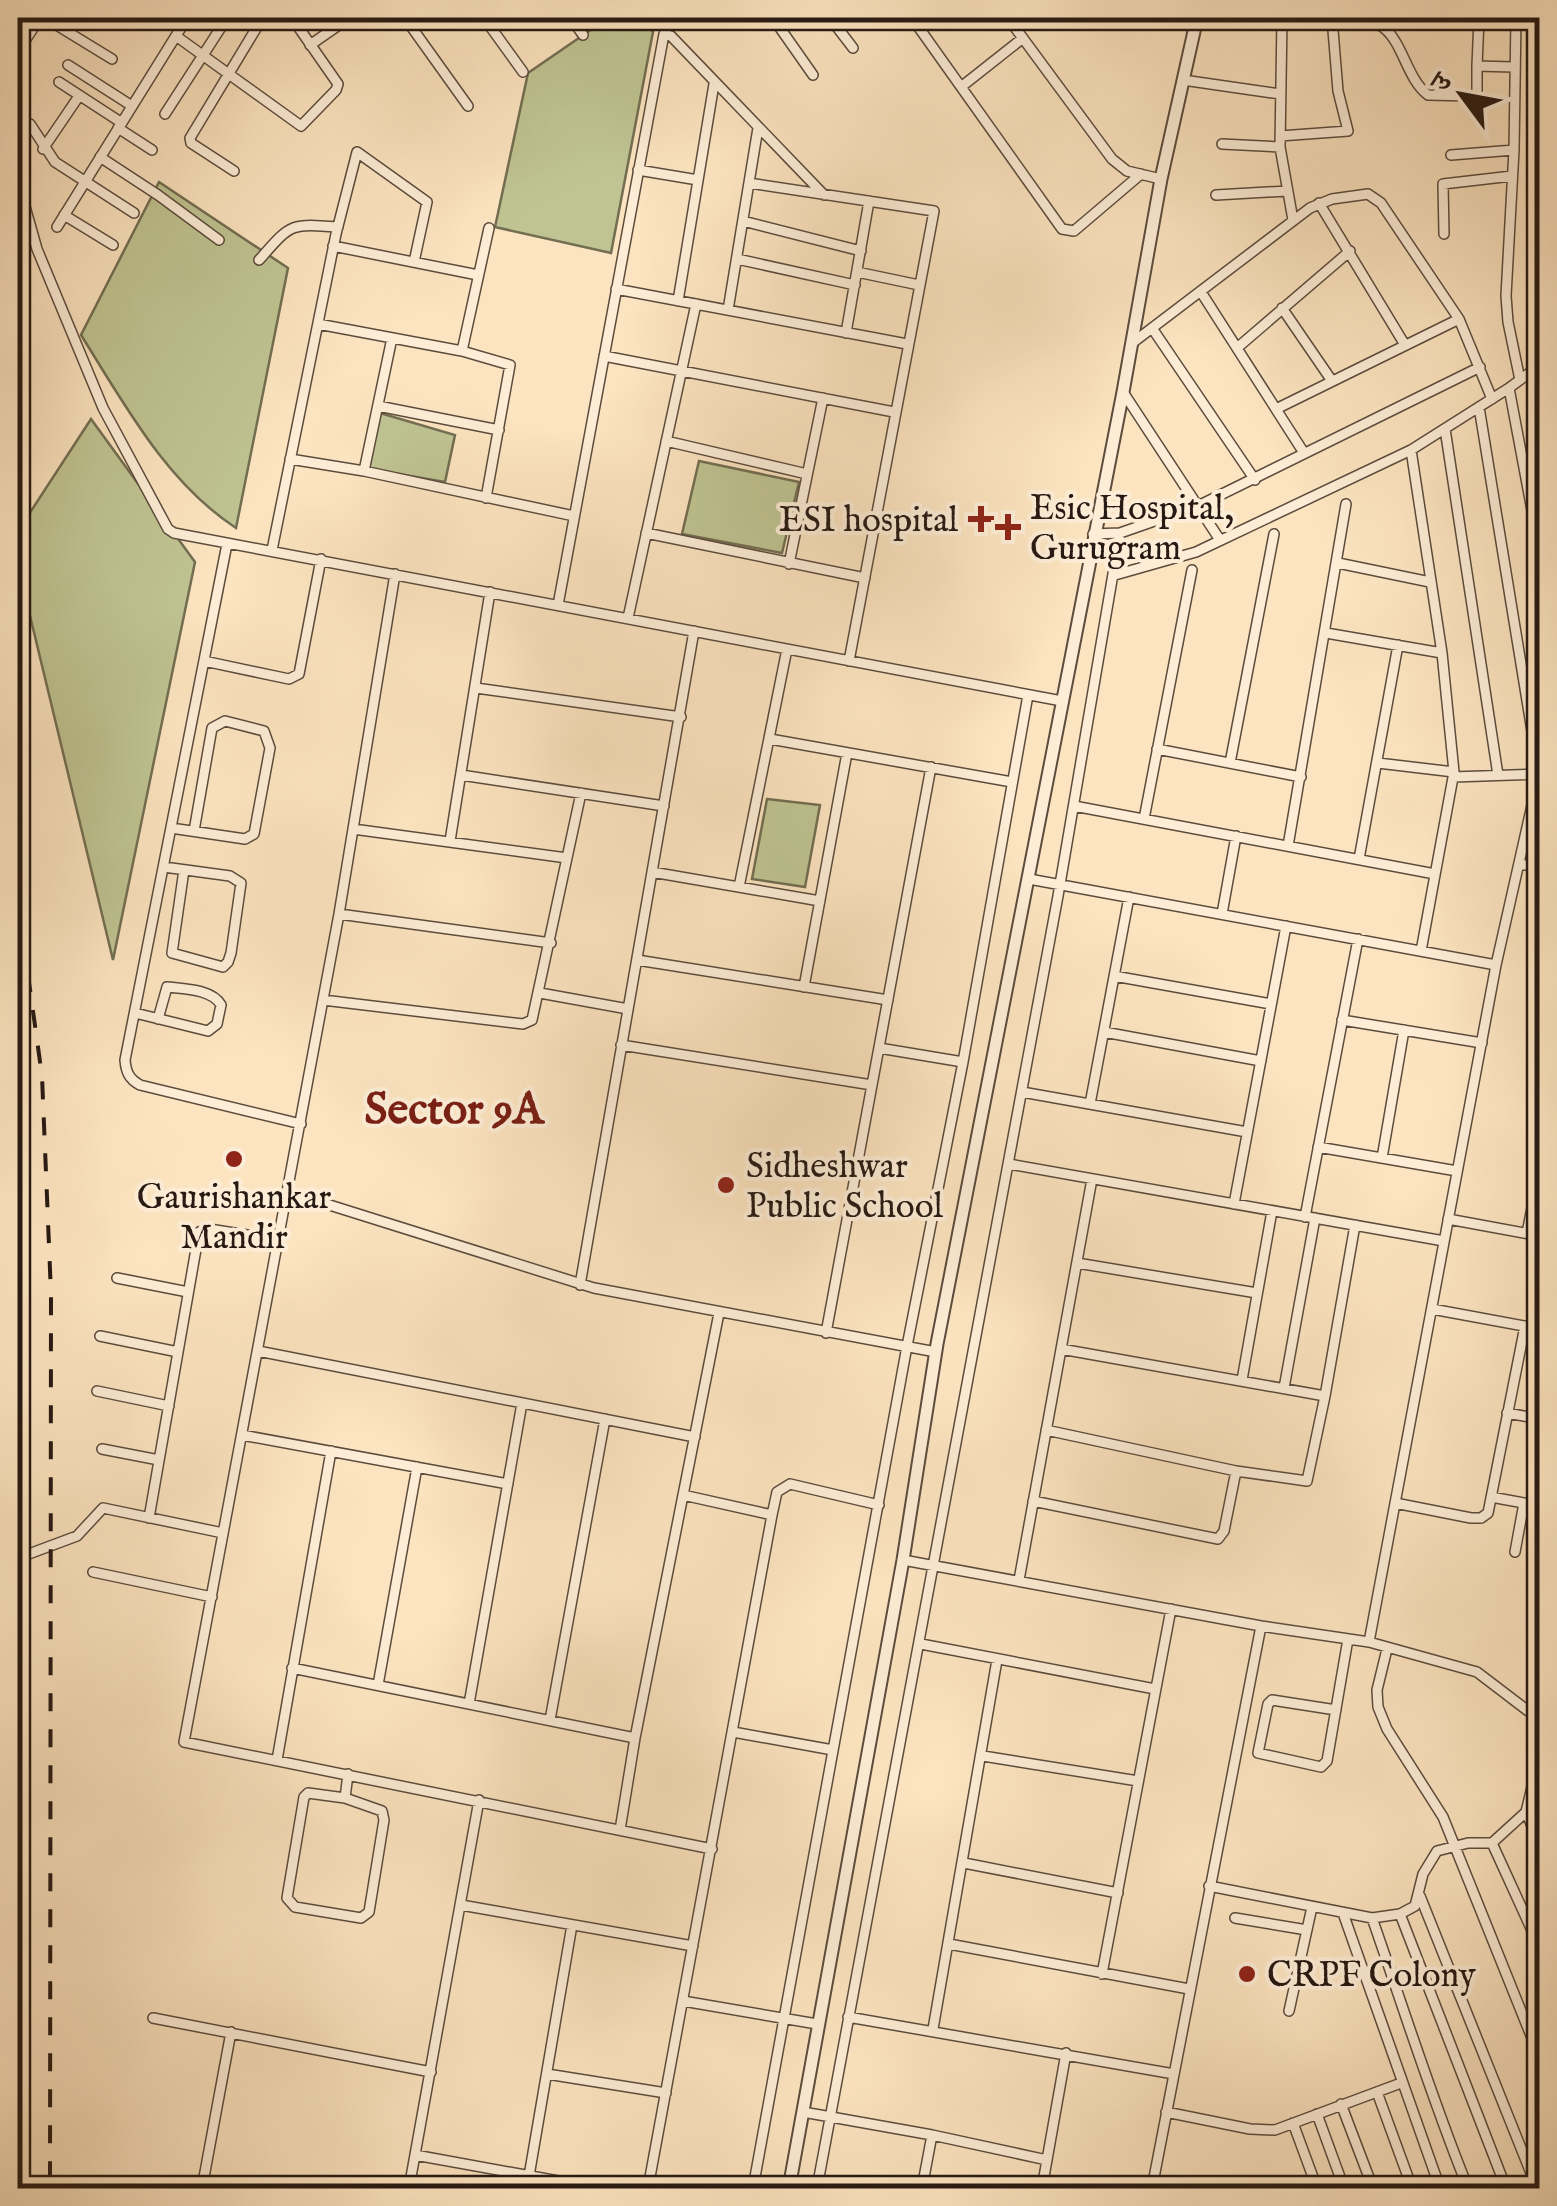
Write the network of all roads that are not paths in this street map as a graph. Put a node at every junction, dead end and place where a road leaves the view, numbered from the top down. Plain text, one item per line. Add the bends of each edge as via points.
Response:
1 (42, 18) edge
2 (187, 18) edge
3 (228, 18) edge
4 (294, 18) edge
5 (348, 18) edge
6 (405, 18) edge
7 (485, 18) edge
8 (571, 18) edge
9 (773, 18) edge
10 (830, 18) edge
11 (912, 18) edge
12 (1008, 18) edge
13 (1197, 18) edge
14 (1282, 18) edge
15 (1335, 18) edge
16 (1479, 18) edge
17 (1516, 18) edge
18 (260, 22) dead end
19 (583, 35) dead end
20 (176, 36) junction
21 (1023, 38) junction
22 (310, 45) junction
23 (853, 48) dead end
24 (18, 51) edge
25 (205, 55) junction
26 (112, 59) dead end
27 (68, 65) dead end
28 (1477, 66) junction
29 (1513, 67) junction
30 (230, 72) junction
31 (523, 72) dead end
32 (813, 75) dead end
33 (1183, 80) junction
34 (59, 82) dead end
35 (714, 84) junction
36 (961, 88) junction
37 (1280, 94) junction
38 (79, 96) junction
39 (132, 106) junction
40 (468, 106) dead end
41 (165, 114) dead end
42 (30, 124) dead end
43 (120, 126) junction
44 (758, 128) junction
45 (1280, 141) junction
46 (1222, 144) dead end
47 (44, 149) junction
48 (152, 150) dead end
49 (1514, 150) junction
50 (1451, 155) dead end
51 (100, 158) junction
52 (638, 170) junction
53 (234, 171) dead end
54 (1141, 174) junction
55 (1512, 176) junction
56 (1161, 179) junction
57 (698, 180) junction
58 (18, 182) edge
59 (84, 182) junction
60 (749, 183) junction
61 (1287, 191) junction
62 (824, 195) junction
63 (1216, 195) dead end
64 (870, 201) junction
65 (1319, 203) junction
66 (134, 213) dead end
67 (64, 215) junction
68 (1293, 220) junction
69 (743, 221) junction
70 (57, 227) dead end
71 (338, 227) junction
72 (489, 228) dead end
73 (1444, 234) dead end
74 (220, 240) dead end
75 (114, 245) dead end
76 (334, 246) junction
77 (861, 251) junction
78 (1350, 251) junction
79 (259, 260) dead end
80 (736, 260) junction
81 (414, 262) junction
82 (857, 272) junction
83 (478, 275) junction
84 (854, 285) junction
85 (919, 285) junction
86 (616, 289) junction
87 (1201, 292) junction
88 (678, 300) junction
89 (696, 304) junction
90 (1282, 308) junction
91 (728, 310) junction
92 (1459, 319) junction
93 (318, 324) junction
94 (1152, 328) junction
95 (846, 333) junction
96 (392, 338) junction
97 (906, 344) junction
98 (1404, 345) junction
99 (1129, 346) junction
100 (1236, 348) junction
101 (462, 351) junction
102 (604, 356) junction
103 (1540, 365) edge
104 (1480, 367) junction
105 (682, 371) junction
106 (1520, 380) junction
107 (1332, 381) junction
108 (1509, 388) junction
109 (1123, 392) junction
110 (823, 398) junction
111 (1492, 399) junction
112 (378, 406) junction
113 (1479, 407) junction
114 (1276, 409) junction
115 (894, 412) junction
116 (1445, 428) junction
117 (499, 430) junction
118 (666, 441) junction
119 (1411, 450) junction
120 (1304, 453) junction
121 (290, 459) junction
122 (364, 471) junction
123 (808, 474) junction
124 (1256, 480) junction
125 (486, 498) junction
126 (1346, 504) dead end
127 (1200, 505) junction
128 (574, 516) junction
129 (646, 533) junction
130 (1120, 533) junction
131 (1093, 534) junction
132 (1274, 534) dead end
133 (1220, 540) junction
134 (227, 544) junction
135 (272, 550) junction
136 (1540, 553) edge
137 (321, 559) junction
138 (1338, 562) junction
139 (789, 564) junction
140 (1192, 570) dead end
141 (394, 574) junction
142 (1115, 575) junction
143 (864, 578) junction
144 (1430, 582) junction
145 (490, 592) junction
146 (558, 605) junction
147 (628, 618) junction
148 (694, 631) junction
149 (1326, 633) junction
150 (1398, 645) junction
151 (787, 649) junction
152 (1442, 653) junction
153 (849, 660) junction
154 (204, 661) junction
155 (476, 688) junction
156 (1028, 695) junction
157 (1062, 702) junction
158 (681, 717) junction
159 (770, 739) junction
160 (1157, 749) junction
161 (847, 752) junction
162 (1230, 763) junction
163 (1378, 763) junction
164 (931, 768) junction
165 (1454, 774) junction
166 (461, 775) junction
167 (1498, 775) junction
168 (1300, 777) junction
169 (1539, 780) edge
170 (1012, 782) junction
171 (581, 793) junction
172 (664, 806) junction
173 (1074, 806) junction
174 (1144, 819) junction
175 (171, 828) junction
176 (354, 830) junction
177 (194, 832) junction
178 (1236, 836) junction
179 (450, 840) junction
180 (1288, 846) junction
181 (567, 858) junction
182 (1359, 859) junction
183 (1519, 864) junction
184 (164, 867) junction
185 (1540, 867) edge
186 (184, 870) junction
187 (652, 872) junction
188 (1435, 874) junction
189 (1029, 879) junction
190 (1060, 884) junction
191 (740, 887) junction
192 (1129, 897) junction
193 (820, 900) junction
194 (339, 914) junction
195 (1222, 914) junction
196 (1286, 926) junction
197 (1358, 940) junction
198 (551, 944) junction
199 (1421, 952) junction
200 (637, 960) junction
201 (1496, 965) junction
202 (1114, 976) junction
203 (804, 987) junction
204 (540, 993) junction
205 (323, 1000) junction
206 (888, 1000) junction
207 (1271, 1004) junction
208 (628, 1010) junction
209 (134, 1014) junction
210 (158, 1019) junction
211 (1342, 1020) junction
212 (1404, 1030) junction
213 (1104, 1032) junction
214 (1482, 1043) junction
215 (621, 1045) junction
216 (879, 1048) junction
217 (963, 1062) junction
218 (1260, 1062) junction
219 (872, 1085) junction
220 (1022, 1092) junction
221 (1090, 1104) junction
222 (301, 1124) junction
223 (1247, 1132) junction
224 (1318, 1147) junction
225 (1382, 1158) junction
226 (1009, 1164) junction
227 (1540, 1167) edge
228 (1457, 1172) junction
229 (1092, 1179) junction
230 (288, 1192) junction
231 (1234, 1204) junction
232 (1272, 1211) junction
233 (1310, 1218) junction
234 (1448, 1218) junction
235 (1355, 1226) junction
236 (1527, 1233) junction
237 (1540, 1236) edge
238 (280, 1240) junction
239 (1444, 1241) junction
240 (1077, 1263) junction
241 (117, 1278) dead end
242 (580, 1284) junction
243 (188, 1292) junction
244 (1258, 1293) junction
245 (1432, 1308) junction
246 (719, 1312) junction
247 (1526, 1326) junction
248 (1540, 1329) edge
249 (826, 1333) junction
250 (100, 1336) dead end
251 (907, 1346) junction
252 (1061, 1349) junction
253 (258, 1351) junction
254 (178, 1352) junction
255 (936, 1352) junction
256 (1242, 1380) junction
257 (1284, 1388) junction
258 (97, 1391) dead end
259 (1326, 1396) junction
260 (522, 1403) junction
261 (169, 1406) junction
262 (1507, 1412) junction
263 (605, 1419) junction
264 (1540, 1419) edge
265 (1046, 1430) junction
266 (242, 1436) junction
267 (695, 1437) junction
268 (102, 1449) dead end
269 (331, 1451) junction
270 (160, 1460) junction
271 (417, 1467) junction
272 (1236, 1471) junction
273 (508, 1484) junction
274 (684, 1495) junction
275 (1491, 1497) junction
276 (1033, 1501) junction
277 (1395, 1503) junction
278 (1524, 1503) junction
279 (879, 1505) junction
280 (1540, 1506) edge
281 (772, 1515) junction
282 (149, 1518) junction
283 (223, 1533) junction
284 (1515, 1552) dead end
285 (18, 1558) edge
286 (903, 1560) junction
287 (935, 1565) junction
288 (93, 1572) dead end
289 (1019, 1580) junction
290 (212, 1597) junction
291 (1171, 1610) junction
292 (1261, 1626) junction
293 (1348, 1640) junction
294 (1369, 1642) junction
295 (920, 1644) junction
296 (1387, 1649) junction
297 (997, 1660) junction
298 (292, 1668) junction
299 (378, 1685) junction
300 (1155, 1689) junction
301 (468, 1704) junction
302 (1336, 1710) junction
303 (550, 1720) junction
304 (1540, 1720) edge
305 (733, 1732) junction
306 (635, 1738) junction
307 (1236, 1748) junction
308 (833, 1750) junction
309 (1258, 1753) junction
310 (983, 1756) junction
311 (277, 1760) junction
312 (1540, 1772) edge
313 (348, 1774) junction
314 (1138, 1781) junction
315 (345, 1798) junction
316 (480, 1800) junction
317 (1526, 1812) junction
318 (620, 1830) junction
319 (1492, 1843) junction
320 (1454, 1845) junction
321 (1540, 1845) edge
322 (712, 1849) junction
323 (964, 1863) junction
324 (1209, 1886) junction
325 (1118, 1893) junction
326 (1420, 1896) junction
327 (461, 1905) junction
328 (1312, 1907) junction
329 (1344, 1913) junction
330 (1400, 1914) junction
331 (1235, 1918) dead end
332 (1372, 1918) junction
333 (572, 1925) junction
334 (1307, 1930) junction
335 (949, 1944) junction
336 (693, 1946) junction
337 (1540, 1948) edge
338 (1102, 1974) junction
339 (1189, 1989) junction
340 (683, 2002) junction
341 (1289, 2011) dead end
342 (848, 2017) junction
343 (153, 2018) dead end
344 (783, 2018) junction
345 (817, 2024) junction
346 (932, 2030) junction
347 (231, 2032) junction
348 (1066, 2053) junction
349 (1540, 2058) edge
350 (431, 2072) junction
351 (546, 2074) junction
352 (1174, 2074) junction
353 (1402, 2083) junction
354 (1377, 2092) junction
355 (666, 2093) junction
356 (1342, 2104) junction
357 (803, 2112) junction
358 (1166, 2112) junction
359 (1317, 2114) junction
360 (831, 2117) junction
361 (1294, 2123) junction
362 (932, 2134) junction
363 (415, 2155) junction
364 (1047, 2160) junction
365 (529, 2176) junction
366 (323, 2185) dead end
367 (202, 2188) edge
368 (342, 2188) edge
369 (409, 2188) edge
370 (597, 2188) edge
371 (648, 2188) edge
372 (752, 2188) edge
373 (790, 2188) edge
374 (817, 2188) edge
375 (922, 2188) edge
376 (1042, 2188) edge
377 (1152, 2188) edge
378 (1317, 2188) edge
379 (1344, 2188) edge
380 (1372, 2188) edge
381 (1412, 2188) edge
382 (1440, 2188) edge
383 (1468, 2188) edge
384 (1506, 2188) edge
385 (1536, 2188) edge

1 - 24 street
1 - 26 street
2 - 20 street
3 - 25 street
4 - 22 street
5 - 22 street
6 - 40 street
7 - 31 street
8 - 19 street
9 - 32 street
10 - 23 street
11 - 36 street
12 - 21 street
13 - 33 street
14 - 37 street
15 - 28 street via 1383,27 1428,96 1475,96
15 - 45 street via 1338,91 1348,130
16 - 28 street
17 - 29 street
18 - 30 street
20 - 25 street
20 - 39 street
21 - 36 street
21 - 54 street via 1112,159
22 - 30 street via 338,87 301,126
25 - 30 street
25 - 41 street
27 - 39 street
28 - 29 street
29 - 49 street
30 - 53 street via 190,140
33 - 37 street
33 - 56 street
34 - 38 street
35 - 44 street
35 - 52 street via 664,34
35 - 57 street
36 - 54 street via 1067,232 1093,218
37 - 45 street
38 - 43 street
38 - 47 street
39 - 43 street
42 - 47 street
43 - 48 street
43 - 51 street
44 - 60 street
44 - 62 street
45 - 46 street
45 - 61 street
47 - 59 street
49 - 50 street
49 - 55 street
51 - 59 street
51 - 74 street
52 - 57 street
52 - 86 street
54 - 56 street
55 - 73 street via 1443,184
55 - 106 street via 1506,296
56 - 99 street
57 - 88 street
58 - 134 street via 37,249 103,408 168,529
59 - 66 street
59 - 67 street
60 - 62 street
60 - 69 street
61 - 63 street
61 - 68 street
62 - 64 street
64 - 77 street
64 - 85 street via 934,211
65 - 68 street
65 - 78 street
65 - 92 street via 1375,197
67 - 70 street
67 - 75 street
68 - 87 street
69 - 77 street
69 - 80 street
71 - 76 street
71 - 79 street via 297,224
71 - 81 street via 360,152 427,202
72 - 83 street
76 - 81 street
76 - 93 street
77 - 82 street
78 - 90 street
78 - 98 street
80 - 84 street
80 - 91 street
81 - 83 street
82 - 84 street
82 - 85 street
83 - 101 street
84 - 95 street
85 - 97 street
86 - 88 street
86 - 102 street
87 - 94 street
87 - 100 street
88 - 89 street
89 - 91 street
89 - 105 street
90 - 100 street
90 - 107 street
91 - 95 street
92 - 98 street
92 - 104 street
93 - 96 street
93 - 121 street
94 - 99 street
94 - 124 street
95 - 97 street
96 - 101 street
96 - 112 street
97 - 115 street
98 - 107 street
99 - 109 street
100 - 114 street
101 - 117 street via 510,364
102 - 105 street
102 - 128 street
103 - 106 street
104 - 111 street
104 - 120 street
105 - 110 street
105 - 118 street
106 - 108 street
107 - 114 street
108 - 111 street
108 - 136 street
109 - 127 street
109 - 131 street
110 - 115 street
110 - 123 street
111 - 113 street
112 - 117 street
112 - 122 street
113 - 116 street
113 - 169 street
114 - 120 street
115 - 143 street
116 - 119 street
116 - 167 street
117 - 125 street
118 - 123 street
118 - 129 street
119 - 133 street
119 - 144 street
120 - 124 street
121 - 122 street
121 - 135 street
122 - 125 street
123 - 139 street
124 - 127 street
125 - 128 street
126 - 138 street
127 - 130 street
127 - 133 street
128 - 146 street
129 - 139 street
129 - 147 street
130 - 131 street
130 - 142 street
131 - 157 street
132 - 162 street
133 - 142 street
134 - 135 street
134 - 154 street
135 - 137 street
137 - 141 street
137 - 154 street via 299,674 289,679
138 - 144 street
138 - 149 street
139 - 143 street
140 - 160 street
141 - 145 street
141 - 176 street
142 - 173 street
143 - 153 street
144 - 152 street
145 - 146 street
145 - 155 street
146 - 147 street
147 - 148 street
148 - 151 street
148 - 158 street
149 - 150 street
149 - 168 street
150 - 152 street
150 - 163 street
151 - 153 street
151 - 159 street
152 - 165 street
153 - 156 street
154 - 175 street
155 - 158 street
155 - 166 street
156 - 157 street
156 - 170 street
157 - 189 street
158 - 172 street
159 - 161 street
159 - 191 street
160 - 162 street
160 - 174 street
161 - 164 street
161 - 193 street
162 - 168 street
163 - 165 street
163 - 182 street
164 - 170 street
164 - 206 street
165 - 167 street
165 - 188 street
166 - 171 street
166 - 179 street
167 - 169 street
168 - 180 street
169 - 183 street
170 - 217 street
171 - 172 street
171 - 181 street
172 - 187 street
173 - 174 street
173 - 190 street
174 - 178 street
175 - 177 street
175 - 184 street
176 - 179 street
176 - 194 street
177 - 177 street via 245,839 254,834 270,748 264,731 225,722 212,728
178 - 180 street
178 - 195 street
179 - 181 street
180 - 182 street
181 - 198 street
182 - 188 street
183 - 185 street
183 - 201 street
184 - 186 street
184 - 209 street
186 - 186 street via 241,883 222,967 172,953
187 - 191 street
187 - 200 street
188 - 199 street
189 - 190 street
189 - 255 street
190 - 192 street
190 - 220 street
191 - 193 street
192 - 195 street
192 - 202 street
193 - 203 street
194 - 198 street
194 - 205 street
195 - 196 street
196 - 197 street
196 - 207 street
197 - 199 street
197 - 211 street
198 - 204 street
199 - 201 street
200 - 203 street
200 - 208 street
201 - 214 street
202 - 207 street
202 - 213 street
203 - 206 street
204 - 205 street via 532,1020 523,1024
204 - 208 street
205 - 222 street
206 - 216 street
207 - 218 street
208 - 215 street
209 - 210 street
209 - 222 street via 125,1060 132,1080
210 - 210 street via 214,1029 221,1004 209,994 166,987
211 - 212 street
211 - 224 street
212 - 214 street
212 - 225 street
213 - 218 street
213 - 221 street
214 - 228 street
215 - 219 street
215 - 242 street
216 - 217 street
216 - 219 street
217 - 251 street
218 - 223 street
219 - 249 street
220 - 221 street
220 - 226 street
221 - 223 street
222 - 230 street
223 - 231 street
224 - 225 street
224 - 233 street
225 - 228 street
226 - 229 street
226 - 287 street
227 - 236 street
228 - 234 street
229 - 231 street
229 - 240 street
230 - 238 street
230 - 242 street
231 - 232 street
232 - 233 street
232 - 244 street
233 - 235 street
233 - 257 street
234 - 236 street
234 - 239 street
235 - 239 street
235 - 259 street
236 - 237 street
238 - 243 street via 203,1229
238 - 253 street
239 - 245 street
240 - 244 street
240 - 252 street
241 - 243 street
242 - 246 street
243 - 254 street
244 - 256 street
245 - 247 street
245 - 277 street
246 - 249 street
246 - 267 street
247 - 248 street
247 - 262 street
249 - 251 street
250 - 254 street
251 - 255 street
251 - 279 street
252 - 256 street
252 - 265 street
253 - 260 street
253 - 266 street
254 - 261 street
255 - 286 street
256 - 257 street
257 - 259 street
258 - 261 street
259 - 272 street via 1307,1481
260 - 263 street
260 - 273 street
261 - 270 street
262 - 264 street
262 - 275 street
263 - 267 street
263 - 303 street
265 - 272 street
265 - 276 street
266 - 269 street
266 - 283 street
267 - 274 street
268 - 270 street
269 - 271 street
269 - 298 street
270 - 282 street
271 - 273 street
271 - 299 street
272 - 276 street via 1218,1539
273 - 301 street
274 - 281 street
274 - 306 street
275 - 277 street via 1481,1518
275 - 278 street
276 - 289 street
277 - 294 street
278 - 280 street
278 - 284 street
279 - 281 street via 790,1484 777,1492
279 - 308 street
281 - 305 street
282 - 283 street
282 - 285 street via 100,1509 77,1536
283 - 290 street
286 - 287 street
286 - 345 street
287 - 289 street
287 - 295 street
288 - 290 street
289 - 291 street
290 - 311 street via 184,1742
291 - 292 street
291 - 300 street
292 - 293 street
292 - 307 street
293 - 294 street
293 - 302 street
294 - 296 street
295 - 297 street
295 - 342 street
296 - 304 street via 1477,1672
296 - 320 street via 1378,1708
297 - 300 street
297 - 310 street
298 - 299 street
298 - 311 street
299 - 301 street
300 - 314 street
301 - 303 street
302 - 309 street via 1272,1700
302 - 309 street via 1325,1765
303 - 306 street
305 - 308 street
305 - 322 street
306 - 318 street
307 - 309 street
307 - 324 street
308 - 344 street
310 - 314 street
310 - 323 street
311 - 313 street
312 - 317 street
313 - 315 street
313 - 316 street
314 - 325 street
315 - 315 street via 304,1796 287,1898 295,1907 361,1918 369,1912 384,1820 376,1807
316 - 318 street
316 - 327 street
317 - 319 street
317 - 321 street
318 - 322 street
319 - 320 street
319 - 337 street
320 - 326 street via 1428,1860
320 - 349 street
322 - 336 street
323 - 325 street
323 - 335 street
324 - 328 street
324 - 339 street
325 - 338 street
326 - 330 street
326 - 385 street
327 - 333 street
327 - 350 street
328 - 329 street
328 - 334 street
329 - 332 street
329 - 353 street
330 - 332 street
330 - 384 street
331 - 334 street
332 - 383 street
333 - 336 street
333 - 351 street
334 - 341 street
335 - 338 street
335 - 346 street
336 - 340 street
338 - 339 street
339 - 352 street
340 - 344 street
340 - 355 street
342 - 346 street
342 - 360 street
343 - 347 street
344 - 345 street
344 - 372 street
345 - 357 street
346 - 348 street
347 - 350 street
347 - 367 street
348 - 352 street
348 - 364 street
350 - 363 street
351 - 355 street
351 - 365 street
352 - 358 street
353 - 354 street
353 - 382 street
354 - 356 street
354 - 381 street
355 - 371 street
356 - 359 street
356 - 380 street
357 - 360 street
357 - 373 street
358 - 361 street via 1266,2131
358 - 377 street
359 - 361 street
359 - 379 street
360 - 362 street
360 - 374 street
361 - 378 street
362 - 364 street
362 - 375 street
363 - 365 street
363 - 369 street
364 - 376 street
365 - 370 street
366 - 368 street

